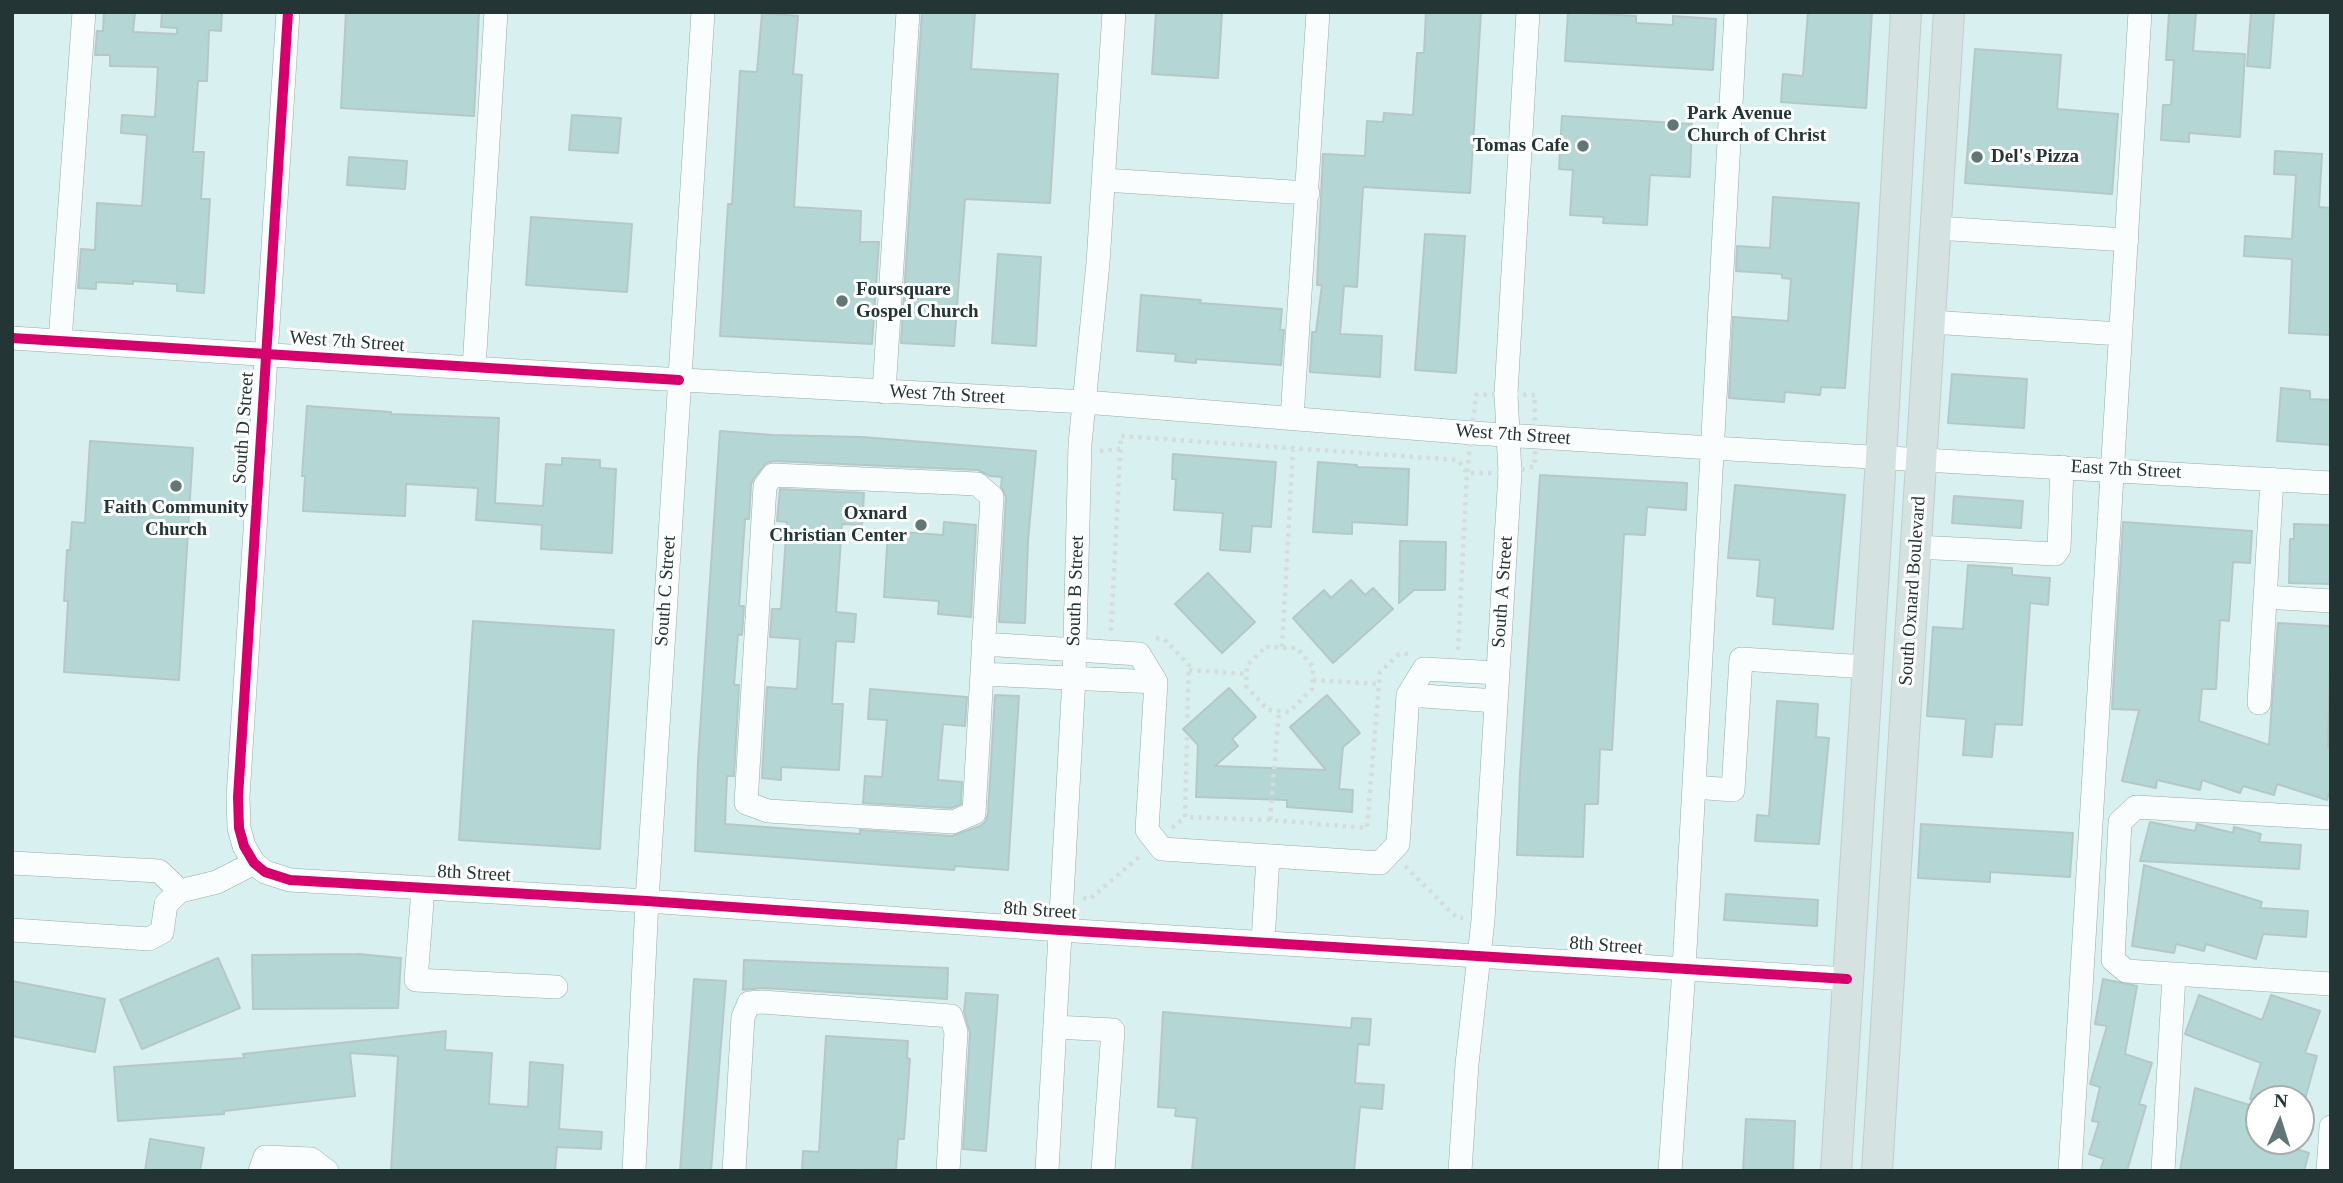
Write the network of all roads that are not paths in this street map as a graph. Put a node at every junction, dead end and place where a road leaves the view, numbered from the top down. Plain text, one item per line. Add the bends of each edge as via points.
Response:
1 (84, 12) edge
2 (288, 12) edge
3 (496, 12) edge
4 (703, 12) edge
5 (908, 12) edge
6 (1114, 12) edge
7 (1318, 12) edge
8 (1528, 12) edge
9 (1736, 12) edge
10 (1906, 12) edge
11 (1949, 12) edge
12 (2140, 12) edge
13 (1104, 180) junction
14 (1308, 193) junction
15 (1936, 228) junction
16 (2127, 240) junction
17 (1930, 322) junction
18 (2121, 334) junction
19 (12, 338) edge
20 (60, 341) junction
21 (267, 354) junction
22 (474, 368) junction
23 (679, 380) junction
24 (884, 392) junction
25 (1085, 402) junction
26 (1292, 418) junction
27 (1508, 434) junction
28 (1712, 448) junction
29 (1881, 458) junction
30 (1921, 460) junction
31 (2062, 467) junction
32 (2113, 469) junction
33 (2272, 479) junction
34 (2331, 483) edge
35 (1916, 547) junction
36 (2265, 597) junction
37 (2331, 601) edge
38 (983, 644) junction
39 (1075, 649) junction
40 (1867, 667) junction
41 (1498, 673) junction
42 (982, 674) junction
43 (1074, 678) junction
44 (1156, 682) junction
45 (1408, 695) junction
46 (1496, 701) junction
47 (2259, 703) dead end
48 (1694, 788) junction
49 (2331, 818) edge
50 (249, 855) junction
51 (1268, 856) junction
52 (12, 863) edge
53 (423, 889) junction
54 (180, 891) junction
55 (647, 901) junction
56 (12, 930) edge
57 (1060, 930) junction
58 (1264, 942) junction
59 (1477, 955) junction
60 (1684, 969) junction
61 (2174, 975) junction
62 (1847, 979) junction
63 (2331, 984) edge
64 (556, 987) dead end
65 (1055, 1027) junction
66 (260, 1171) edge
67 (327, 1171) edge
68 (634, 1171) edge
69 (734, 1171) edge
70 (948, 1171) edge
71 (1047, 1171) edge
72 (1103, 1171) edge
73 (1460, 1171) edge
74 (1670, 1171) edge
75 (1836, 1171) edge
76 (1877, 1171) edge
77 (2070, 1171) edge
78 (2163, 1171) edge

1 - 20 street
2 - 21 street, South D Street
3 - 22 street
4 - 23 street, South C Street
5 - 24 street
6 - 13 street, South B Street
7 - 14 street
8 - 27 street, South A Street via 1506,394
9 - 28 street
10 - 29 main road, South Oxnard Boulevard
11 - 15 main road, South Oxnard Boulevard
12 - 16 street
13 - 14 street
13 - 25 street, South B Street
14 - 26 street
15 - 16 street
15 - 17 main road, South Oxnard Boulevard
16 - 18 street
17 - 18 street
17 - 30 main road, South Oxnard Boulevard
18 - 32 street
19 - 20 street, West 7th Street
20 - 21 street, West 7th Street
21 - 22 street, West 7th Street
21 - 50 street, South D Street via 238,797 239,828
22 - 23 street, West 7th Street
23 - 24 street, West 7th Street
23 - 55 street, South C Street
24 - 25 street, West 7th Street
25 - 26 street, West 7th Street
25 - 39 street, South B Street
26 - 27 street, West 7th Street
27 - 28 street, West 7th Street
27 - 41 street, South A Street via 1510,473
28 - 29 street, West 7th Street
28 - 48 street
29 - 30 street, East 7th Street
29 - 40 main road, South Oxnard Boulevard
30 - 31 street, East 7th Street
30 - 35 main road, South Oxnard Boulevard
31 - 32 street, East 7th Street
31 - 35 street via 2059,549 2055,554
32 - 33 street, East 7th Street
32 - 77 street
33 - 34 street, East 7th Street
33 - 36 street
35 - 76 main road, South Oxnard Boulevard
36 - 37 street
36 - 47 street
38 - 39 street
38 - 42 street
38 - 42 street via 992,497 977,484 773,475 765,486 746,803 768,811 953,822 974,813
39 - 43 street, South B Street
39 - 44 street via 1139,654
40 - 48 street via 1741,659 1732,790
40 - 62 main road, South Oxnard Boulevard
41 - 45 street via 1424,669
41 - 46 street, South A Street
42 - 43 street
43 - 44 street
43 - 57 street, South B Street
44 - 51 street via 1147,830 1162,849
45 - 46 street
45 - 51 street via 1398,844 1380,863
46 - 59 street, South A Street
48 - 60 street
49 - 61 street via 2136,807 2120,822 2113,960 2126,971
50 - 53 street, 8th Street via 265,872 290,880
50 - 54 street via 217,882
51 - 58 street
52 - 54 street via 159,871
53 - 55 street, 8th Street
53 - 64 street via 416,981
54 - 56 street via 166,904 162,932 149,939
55 - 57 street, 8th Street
55 - 68 street, South C Street
57 - 58 street, 8th Street
57 - 65 street, South B Street
58 - 59 street, 8th Street
59 - 60 street, 8th Street
59 - 73 street, South A Street
60 - 62 street, 8th Street
60 - 74 street
61 - 63 street
61 - 78 street
62 - 75 main road, South Oxnard Boulevard
65 - 71 street, South B Street
65 - 72 street via 1113,1030
66 - 67 street via 265,1157 311,1159
69 - 70 street via 743,1017 749,1003 762,1002 951,1016 956,1032

